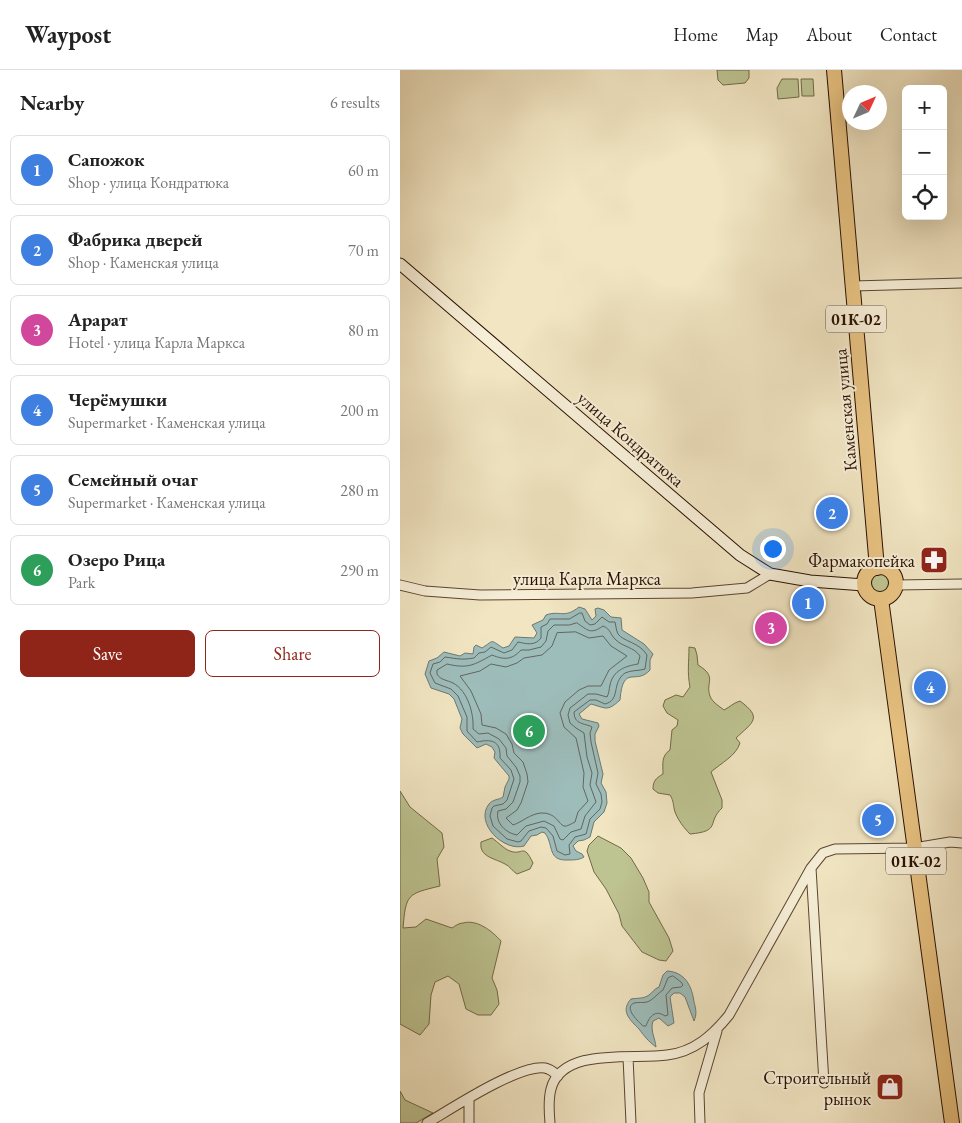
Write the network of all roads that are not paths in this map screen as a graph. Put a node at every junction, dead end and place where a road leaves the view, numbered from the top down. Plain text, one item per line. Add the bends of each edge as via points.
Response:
1 (834, 70) edge
2 (400, 264) edge
3 (962, 283) edge
4 (853, 286) junction
5 (877, 568) junction
6 (770, 574) junction
7 (962, 584) edge
8 (400, 585) edge
9 (864, 585) junction
10 (896, 585) junction
11 (881, 599) junction
12 (962, 843) edge
13 (914, 848) junction
14 (811, 868) junction
15 (717, 1030) junction
16 (628, 1057) junction
17 (558, 1076) junction
18 (824, 1083) dead end
19 (468, 1099) junction
20 (427, 1123) edge
21 (470, 1123) edge
22 (550, 1123) edge
23 (631, 1123) edge
24 (700, 1123) edge
25 (952, 1123) edge

1 - 4 main road, Каменская улица / 01К-02
2 - 6 main road, улица Кондратюка via 732,549
3 - 4 street
4 - 5 main road, Каменская улица / 01К-02
5 - 9 main road via 866,576
5 - 10 main road via 891,572
6 - 8 street, улица Карла Маркса via 747,588 692,593 480,595 425,591
6 - 9 main road, улица Кондратюка
7 - 10 street
9 - 11 main road via 868,594
10 - 11 main road via 893,593
11 - 13 main road, 01К-02
12 - 13 street
13 - 14 street via 835,849 823,853
13 - 25 main road, 01К-02
14 - 15 street via 729,1015
14 - 18 street
15 - 16 street via 700,1043 667,1056
15 - 24 street via 699,1093
16 - 17 street via 590,1058 569,1066
16 - 23 street
17 - 19 street via 544,1068 523,1072
17 - 22 street via 551,1087
19 - 20 street
19 - 21 street

